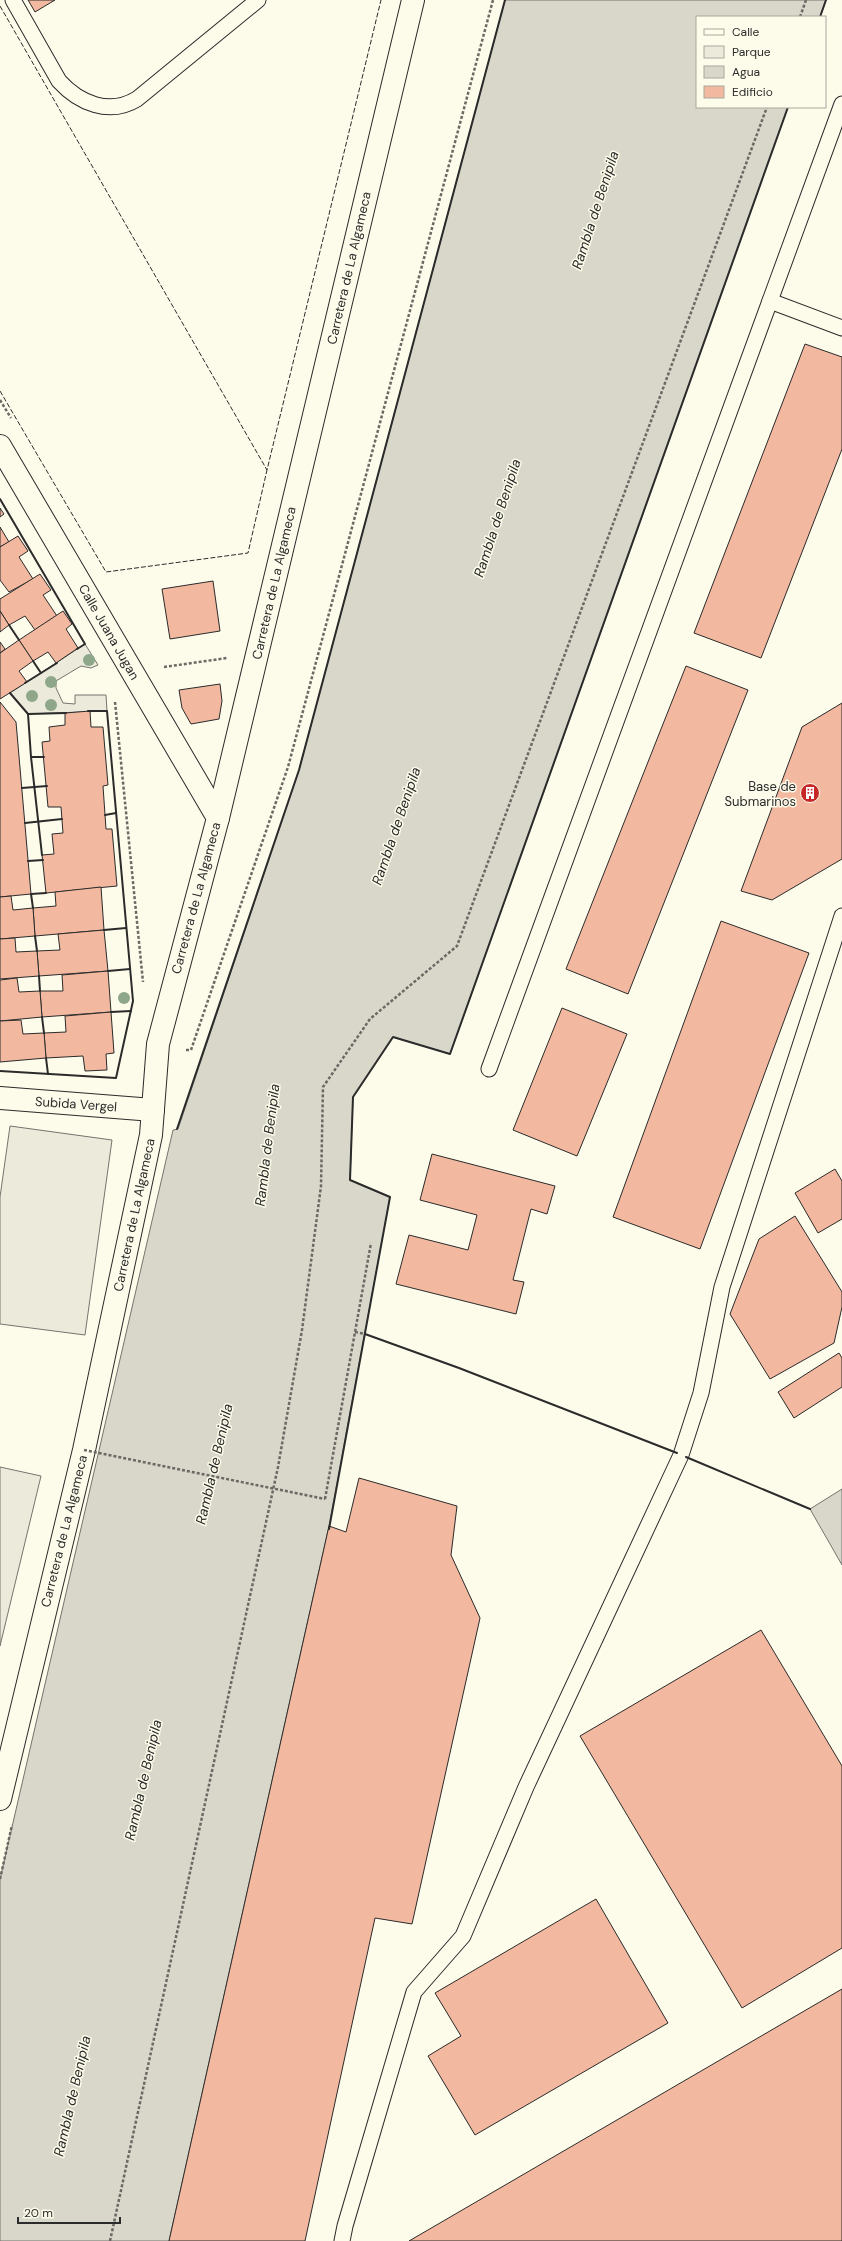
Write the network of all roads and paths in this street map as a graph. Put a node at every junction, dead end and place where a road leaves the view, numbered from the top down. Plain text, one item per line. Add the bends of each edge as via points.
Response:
1 (13, 0) edge
2 (258, 0) edge
3 (413, 0) edge
4 (493, 0) edge
5 (806, 0) edge
6 (800, 16) edge
7 (842, 104) edge
8 (767, 108) edge
9 (770, 301) junction
10 (842, 328) edge
11 (0, 446) edge
12 (114, 700) dead end
13 (218, 818) junction
14 (842, 916) edge
15 (143, 985) dead end
16 (191, 1050) dead end
17 (489, 1069) dead end
18 (0, 1098) edge
19 (153, 1110) junction
20 (371, 1243) dead end
21 (354, 1332) junction
22 (365, 1334) dead end
23 (84, 1450) junction
24 (7, 1740) edge
25 (0, 1799) edge
26 (345, 2226) junction
27 (110, 2241) edge
28 (342, 2241) edge
29 (348, 2241) edge

1 - 2 lane via 59,81 83,100 96,105 118,107 137,99
3 - 13 street, Carretera de La Algameca
4 - 16 path via 288,767
5 - 6 path
7 - 9 lane
8 - 27 path via 457,946 370,1018 323,1087 321,1186 302,1330 278,1467
9 - 10 lane
9 - 17 lane
11 - 13 street, Calle Juana Jugan
12 - 15 path
13 - 19 street, Carretera de La Algameca via 158,1044
14 - 26 lane via 722,1287 701,1392 681,1455 526,1787 463,1936 414,1992
18 - 19 street, Subida Vergel
19 - 23 street, Carretera de La Algameca via 151,1134
20 - 21 path
21 - 22 path
21 - 23 path, bridge via 324,1499
23 - 24 street, Carretera de La Algameca
24 - 25 street, Carretera de La Algameca
26 - 28 lane
26 - 29 lane

